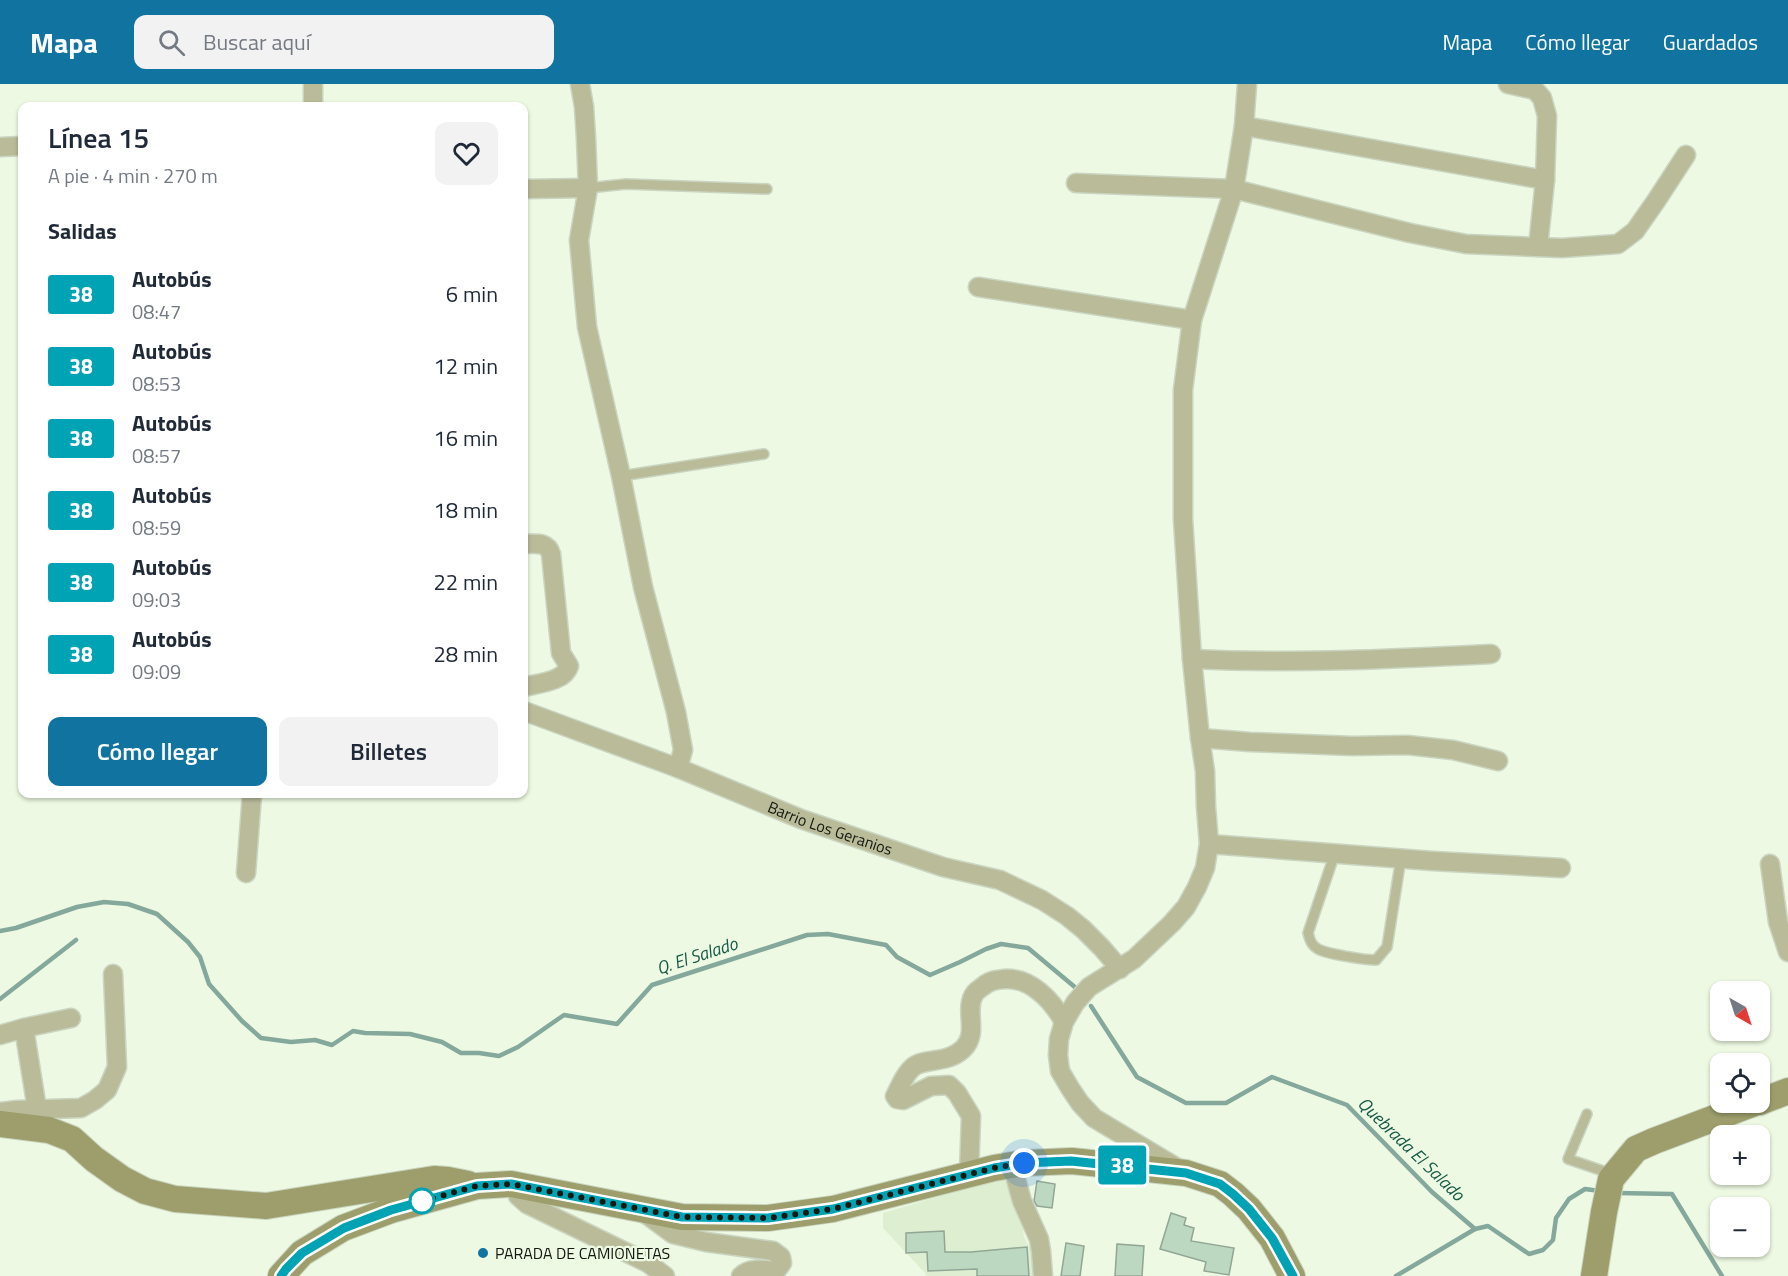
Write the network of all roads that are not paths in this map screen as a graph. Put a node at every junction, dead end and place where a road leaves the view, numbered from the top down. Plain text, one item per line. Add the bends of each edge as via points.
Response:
1 (313, 84) edge
2 (580, 84) edge
3 (1247, 84) edge
4 (1508, 84) edge
5 (313, 102) edge
6 (1244, 126) junction
7 (18, 146) edge
8 (0, 147) edge
9 (1686, 154) dead end
10 (1545, 180) junction
11 (1076, 183) dead end
12 (588, 188) junction
13 (528, 189) edge
14 (767, 189) dead end
15 (1234, 189) junction
16 (1538, 247) junction
17 (978, 287) dead end
18 (1192, 320) junction
19 (764, 454) dead end
20 (621, 476) junction
21 (528, 544) edge
22 (1491, 654) dead end
23 (1192, 659) junction
24 (528, 686) edge
25 (528, 712) edge
26 (1200, 738) junction
27 (1498, 761) dead end
28 (678, 768) junction
29 (252, 798) edge
30 (1209, 844) junction
31 (1335, 853) junction
32 (1401, 858) junction
33 (1770, 864) dead end
34 (1561, 868) dead end
35 (246, 873) dead end
36 (1788, 952) edge
37 (1120, 969) junction
38 (113, 974) dead end
39 (71, 1018) dead end
40 (1064, 1022) junction
41 (24, 1028) junction
42 (0, 1035) edge
43 (1773, 1099) edge
44 (37, 1109) junction
45 (0, 1112) edge
46 (1587, 1114) dead end
47 (0, 1124) edge
48 (1012, 1165) junction
49 (1186, 1173) junction
50 (969, 1174) junction
51 (1613, 1177) junction
52 (516, 1185) junction
53 (477, 1186) junction
54 (638, 1209) junction
55 (281, 1276) edge
56 (665, 1276) edge
57 (741, 1276) edge
58 (1042, 1276) edge
59 (1293, 1276) edge
60 (1594, 1276) edge

1 - 5 street
2 - 12 street
3 - 6 street
4 - 10 street via 1535,90 1542,98 1547,116
6 - 10 street
6 - 15 street
7 - 8 street
9 - 16 street via 1635,231 1618,244
10 - 16 street
11 - 15 street
12 - 13 street
12 - 14 lane via 626,184
12 - 20 street via 579,240 587,327
15 - 16 street via 1466,244
15 - 18 street
17 - 18 street
18 - 23 street via 1183,390 1182,519
19 - 20 lane
20 - 28 street via 643,587 676,712 683,750
21 - 24 street via 549,547 561,652 569,666 565,675
22 - 23 street via 1358,660
23 - 26 street
25 - 28 street, Barrio Los Geranios
26 - 27 street via 1407,745 1453,750
26 - 30 street
28 - 37 street, Barrio Los Geranios via 801,819 943,867 1000,880 1067,916
29 - 35 street
30 - 31 street
30 - 37 street via 1205,868 1186,907
31 - 32 street
31 - 32 lane via 1308,933 1318,950 1363,960 1376,960 1387,947
32 - 34 street
33 - 36 street via 1778,922
37 - 40 street via 1089,987
38 - 44 street via 117,1067 107,1090 81,1108
39 - 41 street
40 - 49 street via 1059,1039 1060,1071 1080,1103 1094,1118
40 - 50 street via 1056,1007 1035,988 1015,978 992,980 975,992 969,1043 945,1060 912,1067 902,1082 897,1099 903,1100 931,1086 949,1085 957,1093 971,1116
41 - 42 street
41 - 44 street
43 - 51 main road via 1636,1149
44 - 45 street
46 - 51 lane via 1568,1159
47 - 53 main road via 49,1130 72,1139 122,1179 145,1191 175,1199 266,1206 434,1179
48 - 49 main road via 1071,1161
48 - 50 main road
48 - 58 street via 1039,1239
49 - 59 main road via 1220,1184 1249,1209 1272,1238
50 - 54 main road via 833,1209 768,1218 682,1217
51 - 60 main road
52 - 53 main road
52 - 54 main road
52 - 56 street via 518,1196 526,1204 648,1263
53 - 55 main road via 391,1210 344,1228 302,1253
54 - 57 street via 673,1234 773,1251 781,1257 782,1263 776,1270 754,1269

